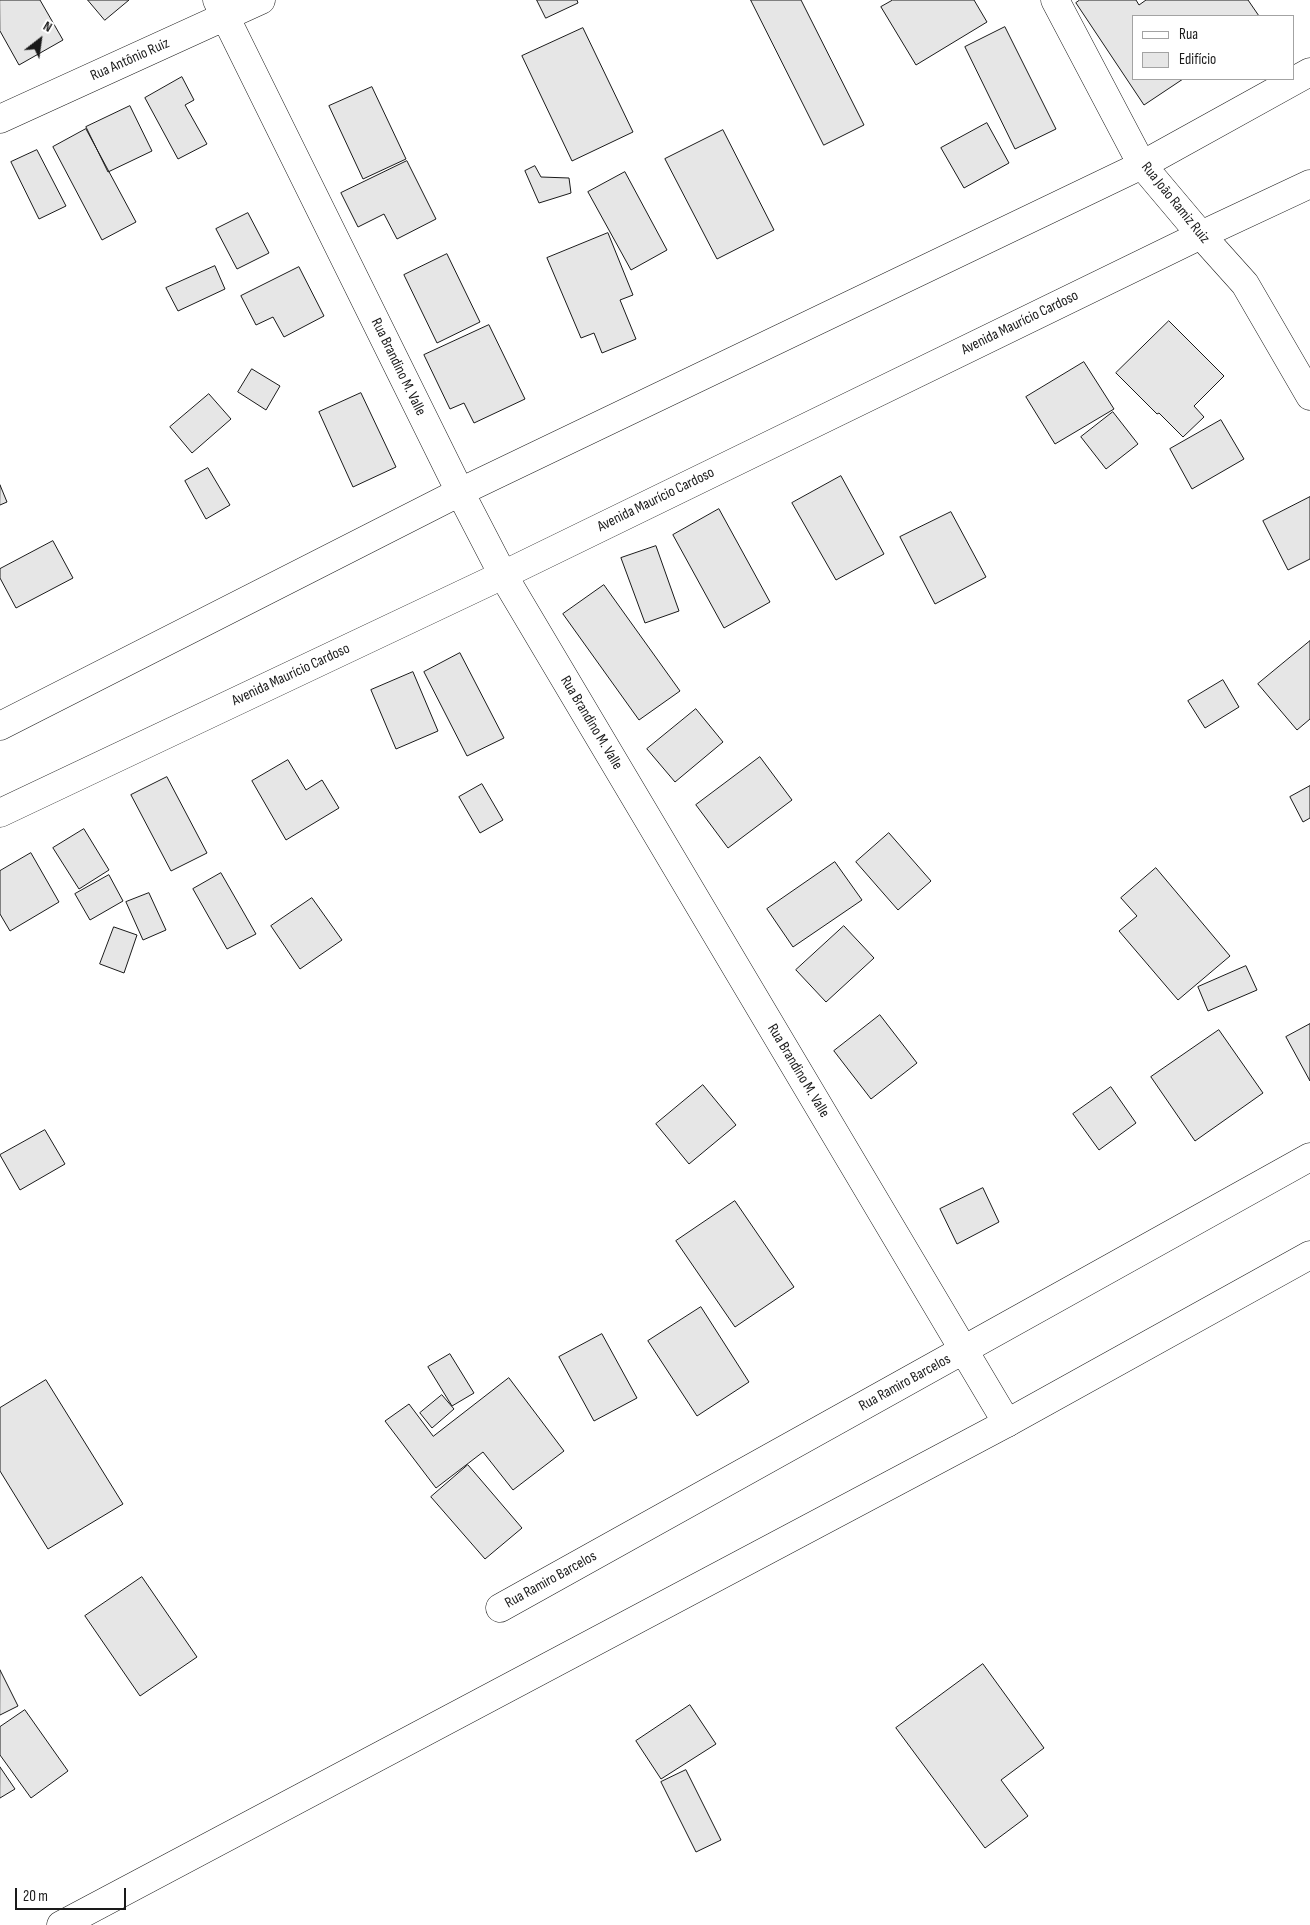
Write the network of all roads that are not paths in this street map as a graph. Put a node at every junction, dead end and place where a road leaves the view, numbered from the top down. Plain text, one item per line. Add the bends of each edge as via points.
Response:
1 (261, 0) edge
2 (1055, 0) edge
3 (221, 8) edge
4 (1310, 72) edge
5 (0, 119) edge
6 (1142, 165) junction
7 (1310, 184) edge
8 (1201, 235) junction
9 (1310, 396) edge
10 (460, 492) junction
11 (503, 575) junction
12 (0, 726) edge
13 (0, 813) edge
14 (1310, 1157) edge
15 (1310, 1255) edge
16 (964, 1351) junction
17 (1007, 1423) junction
18 (500, 1608) dead end
19 (61, 1925) edge

1 - 3 street, Rua Antônio Ruiz
2 - 6 street, Rua João Ramiz Ruiz
3 - 5 street, Rua Antônio Ruiz
3 - 10 street, Rua Brandino M. Valle
4 - 6 street
6 - 8 street, Rua João Ramiz Ruiz
6 - 10 street
7 - 8 street, Avenida Maurício Cardoso
8 - 9 street, Rua João Ramiz Ruiz via 1245,284
8 - 11 street, Avenida Maurício Cardoso
10 - 11 street, Rua Brandino M. Valle
10 - 12 street
11 - 13 street, Avenida Maurício Cardoso
11 - 16 street, Rua Brandino M. Valle
14 - 16 street, Rua Ramiro Barcelos
15 - 17 street
16 - 17 street, Rua Brandino M. Valle
16 - 18 street, Rua Ramiro Barcelos
17 - 19 street

